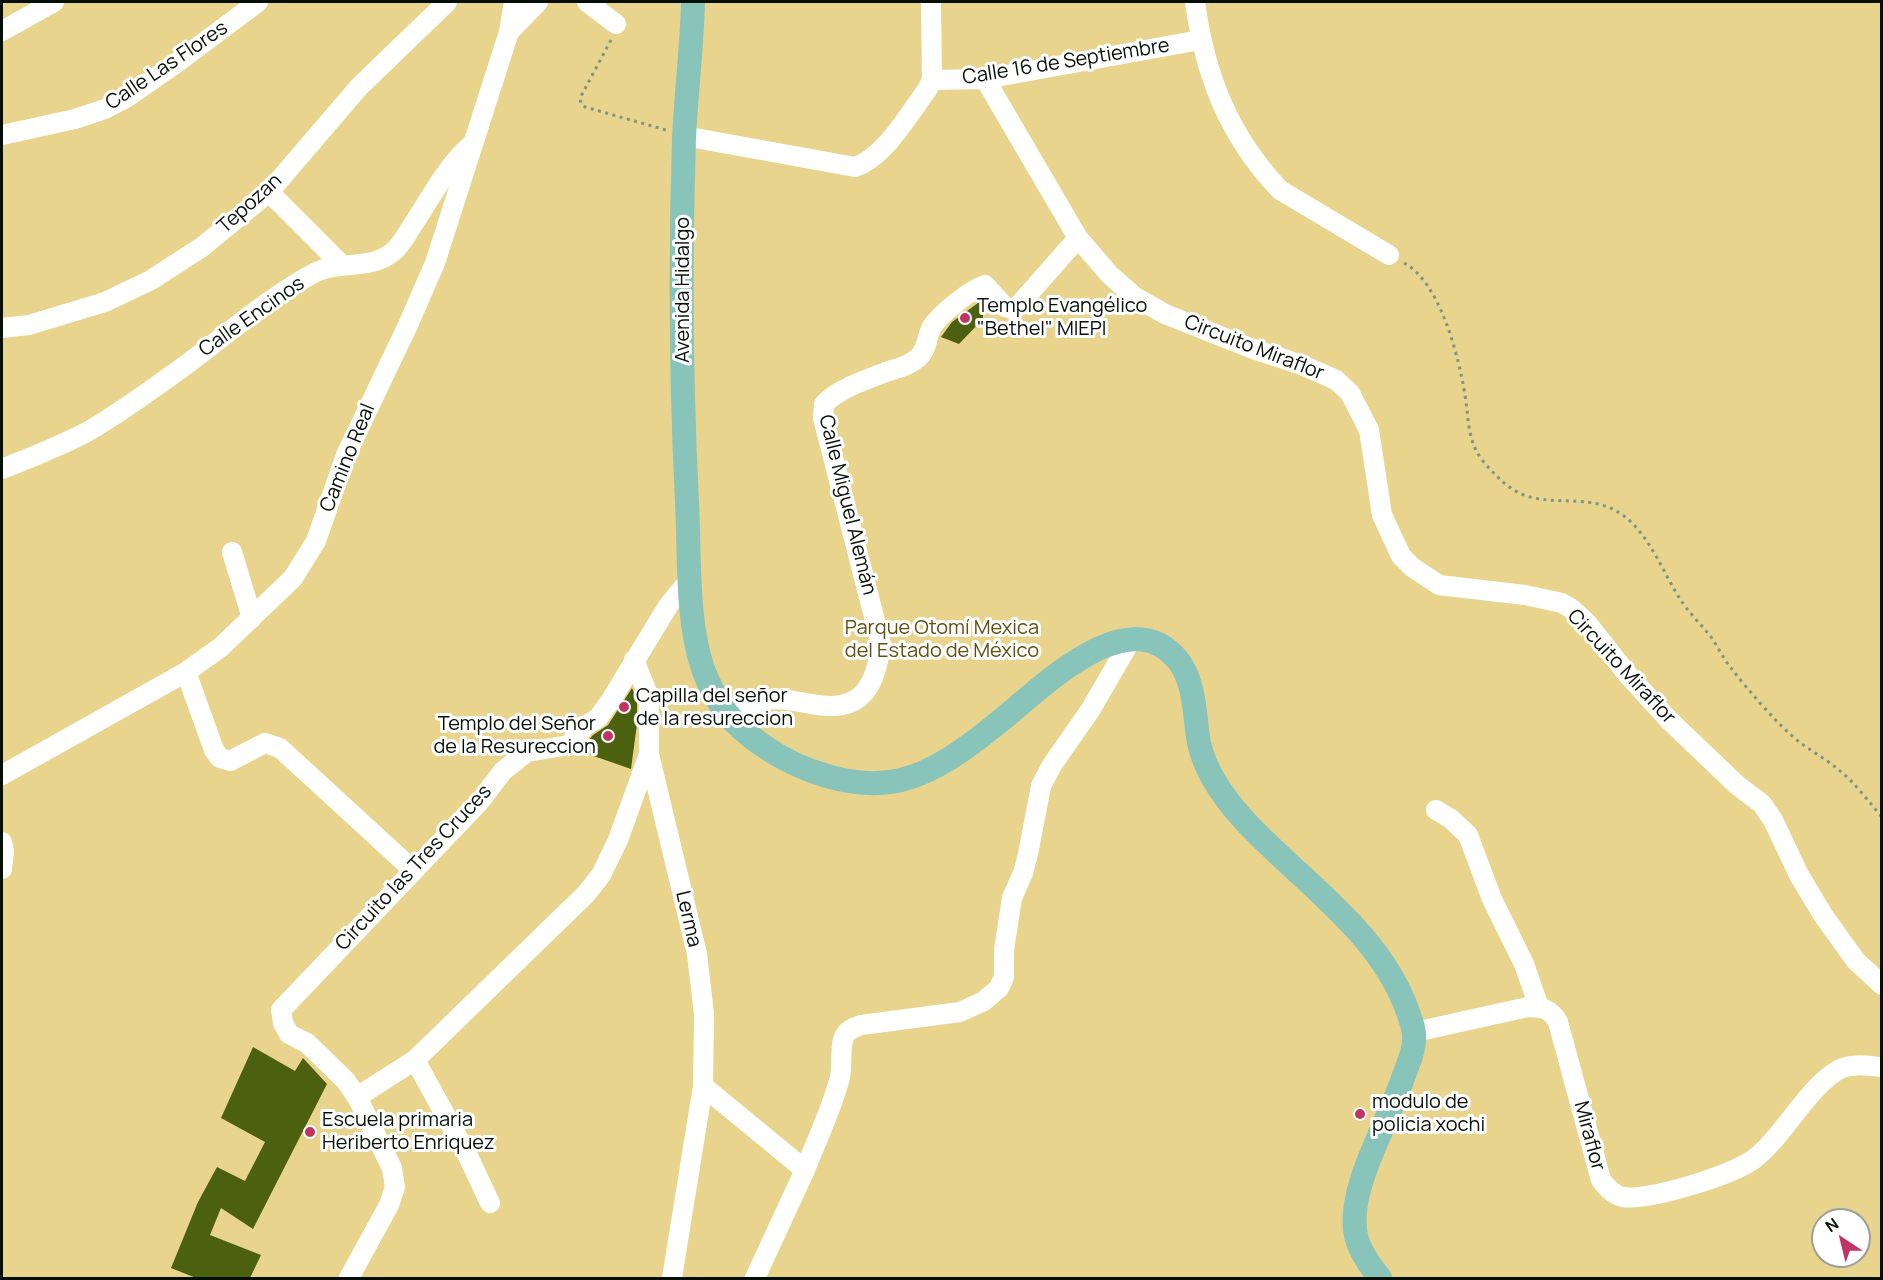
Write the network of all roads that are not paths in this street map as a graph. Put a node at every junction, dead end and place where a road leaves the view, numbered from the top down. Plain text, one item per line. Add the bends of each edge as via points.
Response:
1 (54, 2) edge
2 (258, 2) edge
3 (447, 2) edge
4 (514, 2) edge
5 (538, 2) edge
6 (587, 2) edge
7 (693, 2) edge
8 (931, 2) edge
9 (1195, 2) edge
10 (616, 24) road end
11 (2, 31) edge
12 (508, 32) junction
13 (1200, 40) junction
14 (985, 79) junction
15 (932, 80) junction
16 (2, 135) edge
17 (684, 136) junction
18 (473, 144) junction
19 (269, 192) junction
20 (1078, 238) junction
21 (1389, 255) road end
22 (343, 266) junction
23 (2, 328) edge
24 (2, 469) edge
25 (232, 552) dead end
26 (691, 578) junction
27 (252, 618) junction
28 (1132, 638) junction
29 (634, 660) junction
30 (186, 672) junction
31 (730, 719) junction
32 (649, 754) junction
33 (2, 776) edge
34 (1436, 810) dead end
35 (2, 842) edge
36 (2, 869) edge
37 (414, 871) junction
38 (1881, 985) edge
39 (1539, 1007) junction
40 (1415, 1032) junction
41 (415, 1060) junction
42 (1881, 1067) edge
43 (703, 1086) junction
44 (357, 1097) junction
45 (805, 1170) junction
46 (490, 1203) dead end
47 (349, 1278) edge
48 (672, 1278) edge
49 (755, 1278) edge
50 (1380, 1278) edge

1 - 11 street
2 - 16 street, Calle Las Flores via 105,110
3 - 19 street, Tepozan via 360,87
4 - 12 street, Camino Real
5 - 12 street
6 - 10 street
7 - 17 main road, Avenida Hidalgo
8 - 15 street, Calle 16 de Septiembre
9 - 13 street
12 - 18 street, Camino Real
13 - 14 street, Calle 16 de Septiembre
13 - 21 street via 1219,98 1240,139 1266,175 1280,190
14 - 15 street, Calle 16 de Septiembre
14 - 20 street, Circuito Miraflor
15 - 17 street via 883,148 866,164 855,168
17 - 26 main road, Avenida Hidalgo via 684,434
18 - 22 street, Calle Encinos via 456,158 394,251 378,262
18 - 27 street, Camino Real via 435,263 346,455 316,541 292,578
19 - 22 street
19 - 23 street, Tepozan via 202,247 151,280 105,302 29,325
20 - 31 street, Calle Miguel Alemán via 1018,306 1005,307 985,285 974,288 932,325 925,349 918,357 838,393 824,404 823,418 881,644 879,660 870,686 846,705 767,700
20 - 38 street, Circuito Miraflor via 1135,297 1165,314 1336,380 1350,393 1369,430 1382,515 1401,556 1439,585 1525,595 1572,609 1670,721 1762,804 1823,915 1856,961
22 - 24 street, Calle Encinos via 318,271 282,293 171,376 86,432
25 - 27 street
26 - 29 street, Circuito las Tres Cruces
26 - 31 main road, Avenida Hidalgo via 698,651 714,694
27 - 30 street, Camino Real
28 - 31 main road, Avenida Hidalgo via 1098,647 964,748 900,780 875,783 808,771 777,756
28 - 40 main road via 1173,653 1183,666 1202,752 1223,794 1375,952 1400,991
28 - 45 street via 1041,786 1028,854 1012,898 1004,977 999,988 984,1001 960,1012 861,1025 846,1034 837,1085
29 - 32 street via 649,697
29 - 37 street, Circuito las Tres Cruces via 598,718 585,726 569,745 527,752 503,771
30 - 33 street, Camino Real
30 - 37 street via 220,758 230,761 265,743 280,748
32 - 41 street via 601,875
32 - 43 street, Lerma via 697,954 705,1014
34 - 39 street via 1468,835
35 - 36 street
37 - 44 street, Circuito las Tres Cruces via 281,1010 290,1034 307,1043
39 - 40 street
39 - 42 street, Miraflor via 1554,1015 1558,1022 1601,1180 1623,1197 1648,1196 1731,1172 1754,1159 1828,1078 1853,1066
40 - 50 main road via 1413,1051 1355,1203 1359,1242
41 - 44 street
41 - 46 street
43 - 45 street
43 - 48 street, Lerma
44 - 47 street, Circuito las Tres Cruces via 392,1168 395,1187
45 - 49 street

